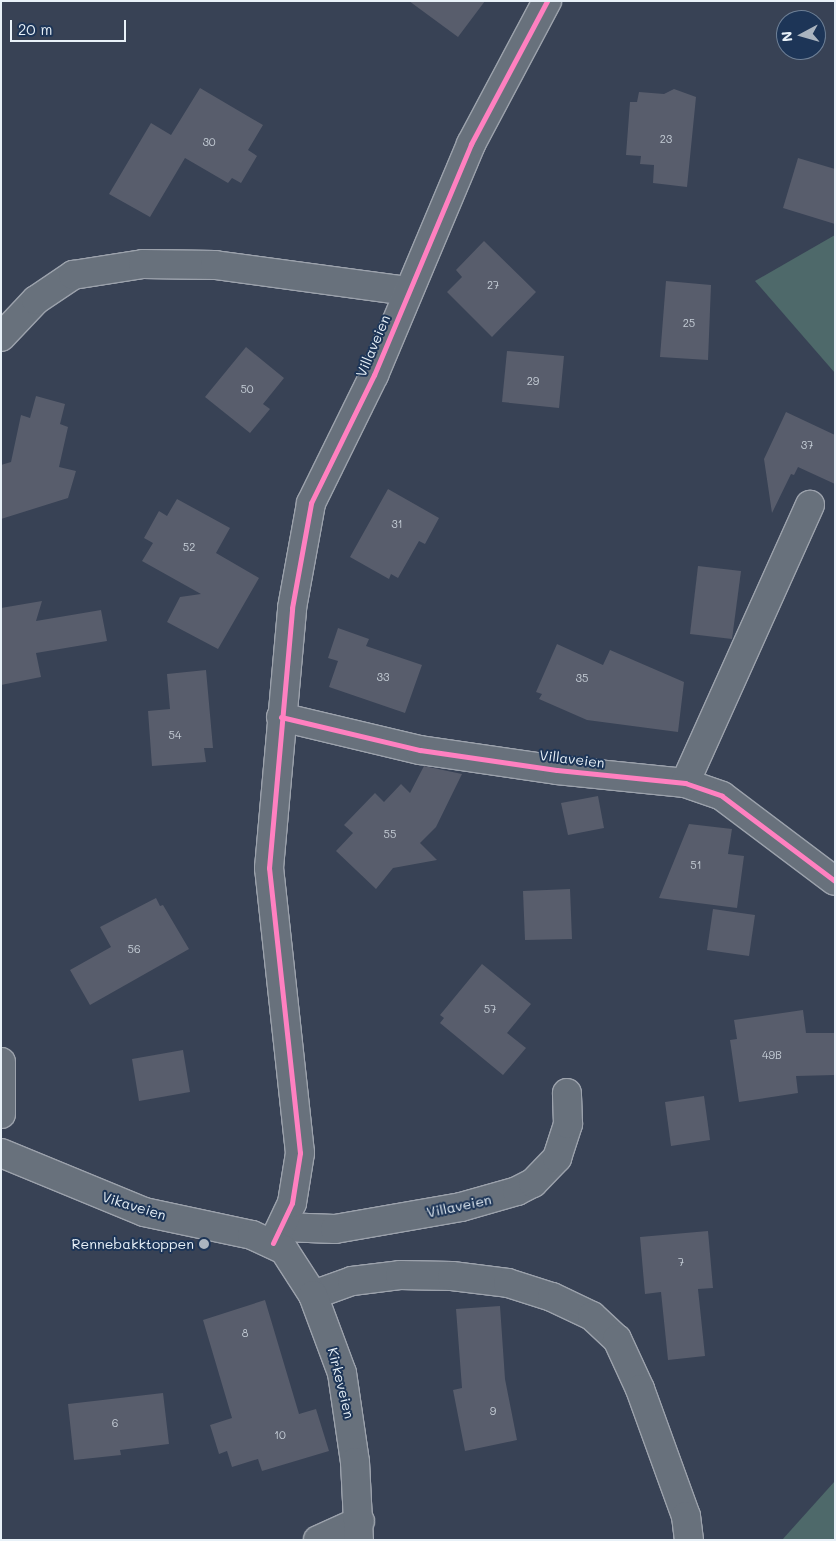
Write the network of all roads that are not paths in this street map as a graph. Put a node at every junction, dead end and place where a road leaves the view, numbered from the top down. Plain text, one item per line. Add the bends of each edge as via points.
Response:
1 (547, 1) edge
2 (408, 291) junction
3 (1, 337) edge
4 (810, 505) dead end
5 (281, 717) junction
6 (684, 783) junction
7 (835, 881) edge
8 (1, 1062) edge
9 (567, 1093) dead end
10 (1, 1114) edge
11 (1, 1153) edge
12 (278, 1235) junction
13 (313, 1295) junction
14 (359, 1530) edge
15 (318, 1540) edge
16 (689, 1540) edge

1 - 2 street, Villaveien via 471,144
2 - 3 street via 215,265 143,264 73,275 36,300
2 - 5 street, Villaveien via 374,375 311,503 292,608
4 - 6 street
5 - 6 street, Villaveien via 420,750 557,770
5 - 12 street, Villaveien via 269,868 300,1153 292,1203
6 - 7 street, Villaveien via 722,796
8 - 10 street
9 - 12 street, Villaveien via 568,1124 557,1158 533,1183 517,1191 461,1207 335,1229
11 - 12 street, Vikaveien via 144,1212 252,1235
12 - 13 street, Kirkeveien
13 - 14 street, Kirkeveien via 342,1373 350,1416
13 - 16 street via 352,1282 400,1275 452,1276 508,1283 552,1296 592,1316 617,1339 640,1389 686,1516
14 - 15 street

